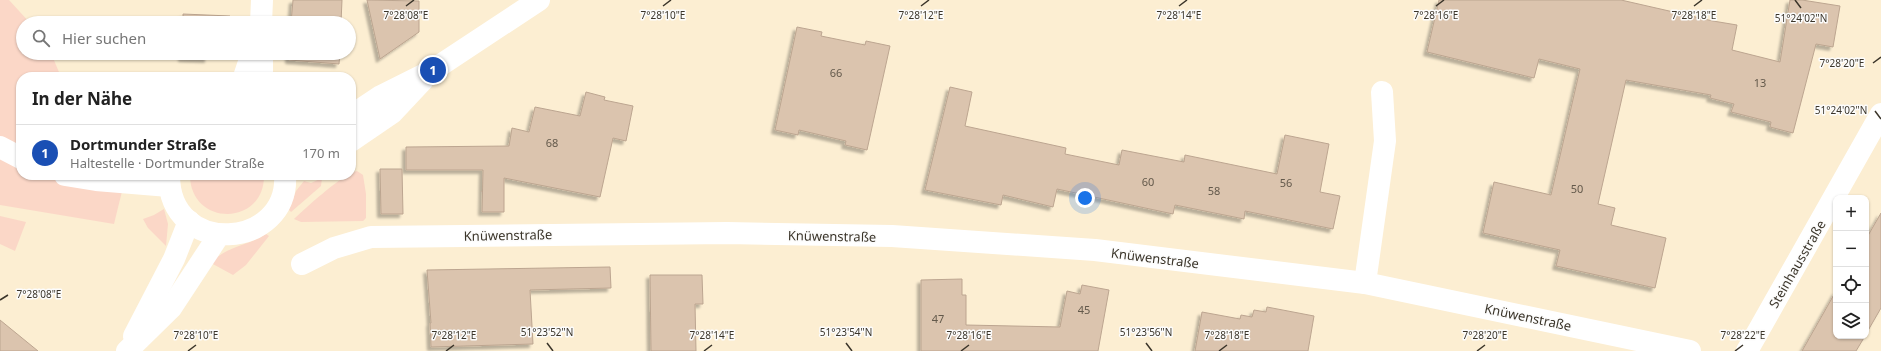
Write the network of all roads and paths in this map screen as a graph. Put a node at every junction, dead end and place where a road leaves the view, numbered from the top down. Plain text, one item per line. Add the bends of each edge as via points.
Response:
1 (262, 0) edge
2 (539, 0) edge
3 (261, 16) edge
4 (250, 60) edge
5 (262, 60) edge
6 (433, 70) junction
7 (246, 72) edge
8 (262, 72) edge
9 (1382, 92) dead end
10 (356, 113) edge
11 (1878, 127) edge
12 (356, 138) edge
13 (16, 146) edge
14 (0, 147) edge
15 (16, 155) edge
16 (96, 180) edge
17 (169, 180) edge
18 (287, 180) edge
19 (189, 221) junction
20 (219, 235) junction
21 (302, 264) dead end
22 (1365, 283) junction
23 (127, 350) edge
24 (1690, 351) edge
25 (1747, 351) edge

1 - 3 street
2 - 6 street
4 - 7 street
5 - 8 street
6 - 10 street via 381,96
6 - 12 street via 392,113
9 - 22 street via 1385,140
11 - 25 street, Steinhausstraße
13 - 14 street
14 - 15 street
16 - 17 street
17 - 19 street via 174,203
18 - 20 street via 275,210 262,223 238,234
19 - 20 street via 203,230
19 - 23 street via 174,259
20 - 23 street via 171,308
21 - 22 street, Knüwenstraße via 334,248 371,237 735,234 892,236 1095,250
22 - 24 street, Knüwenstraße

